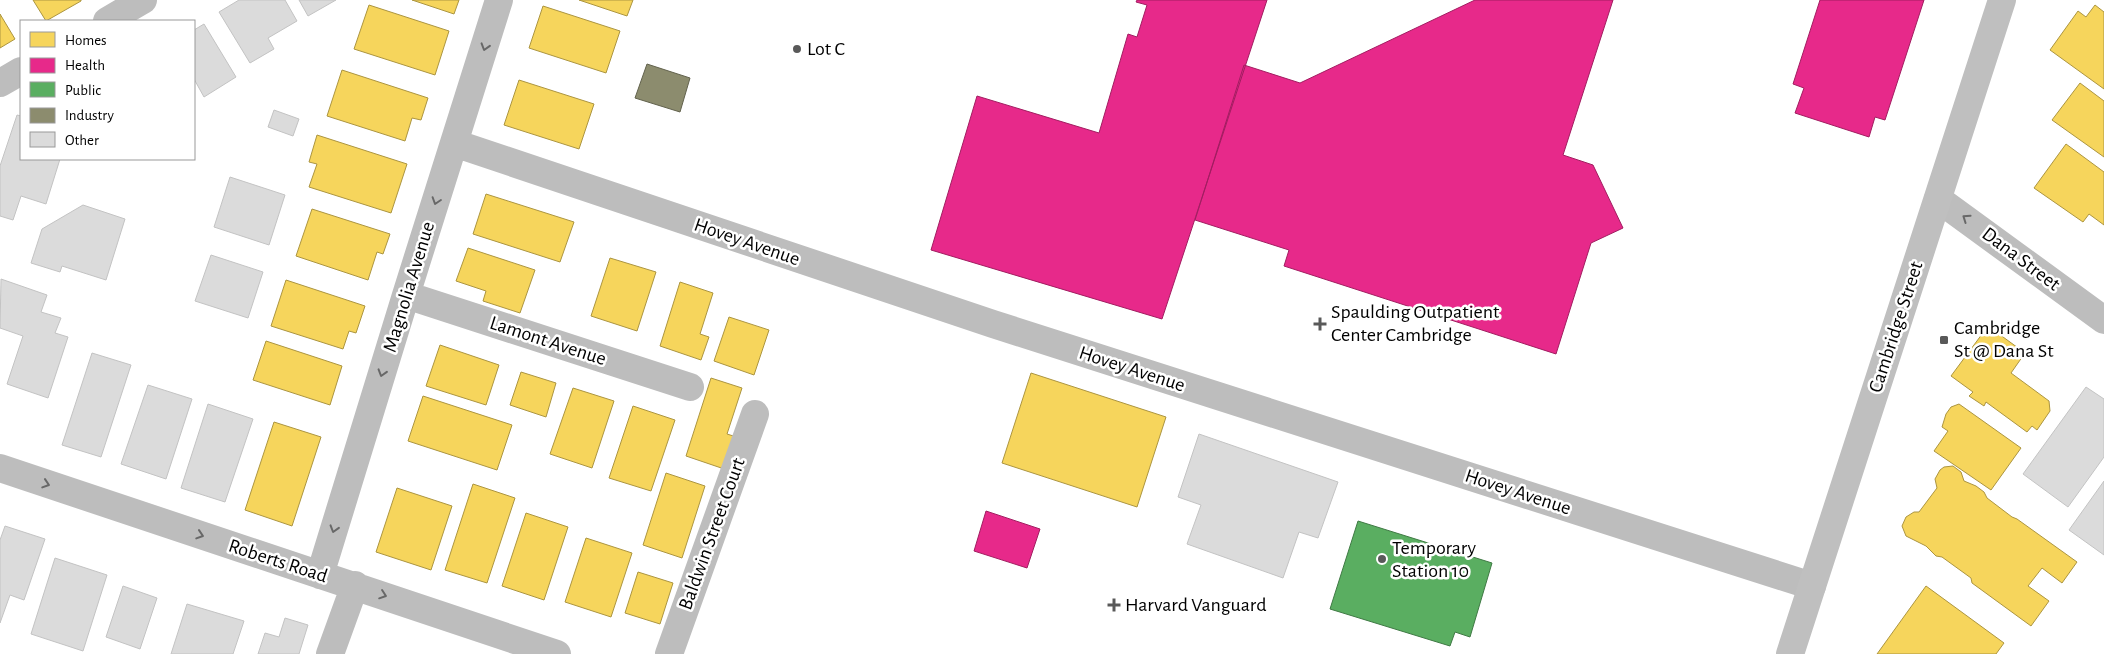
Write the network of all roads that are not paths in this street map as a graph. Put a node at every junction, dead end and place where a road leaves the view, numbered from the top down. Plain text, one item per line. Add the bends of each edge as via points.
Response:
1 (144, 0) edge
2 (499, 0) edge
3 (2002, 0) edge
4 (109, 20) edge
5 (20, 72) edge
6 (0, 83) edge
7 (454, 143) junction
8 (1938, 199) junction
9 (406, 295) junction
10 (2104, 320) edge
11 (690, 387) dead end
12 (755, 414) dead end
13 (0, 468) edge
14 (320, 575) junction
15 (355, 586) junction
16 (1812, 586) junction
17 (330, 654) edge
18 (557, 654) edge
19 (669, 654) edge
20 (1790, 654) edge

1 - 4 street
2 -> 7 street, Magnolia Avenue
3 - 8 main road, Cambridge Street
5 - 6 street
7 -> 9 street, Magnolia Avenue
7 - 16 street, Hovey Avenue via 993,324
10 -> 8 street, Dana Street
8 - 16 main road, Cambridge Street
9 - 11 street, Lamont Avenue
9 -> 14 street, Magnolia Avenue
12 - 19 street, Baldwin Street Court
13 -> 14 street, Roberts Road
14 - 15 street, Roberts Road
15 - 17 street
15 -> 18 street, Roberts Road
16 - 20 main road, Cambridge Street

